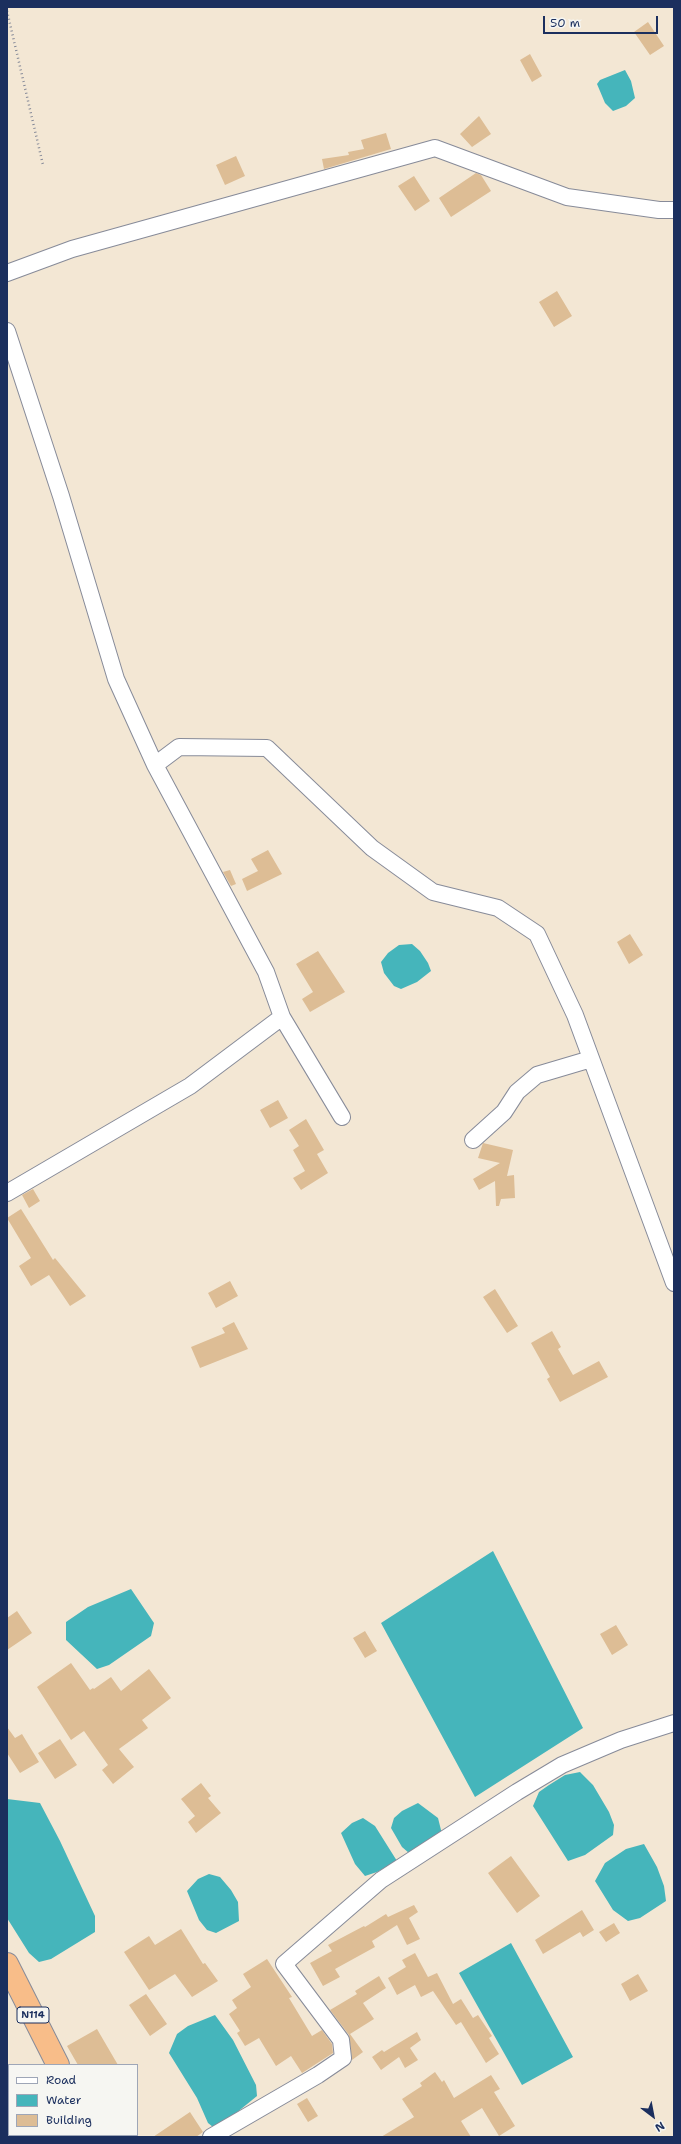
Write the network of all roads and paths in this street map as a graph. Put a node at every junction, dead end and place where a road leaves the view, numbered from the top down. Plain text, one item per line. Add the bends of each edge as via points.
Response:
1 (7, 11) edge
2 (43, 165) dead end
3 (674, 210) edge
4 (7, 273) edge
5 (7, 331) edge
6 (155, 765) junction
7 (282, 1017) junction
8 (591, 1059) junction
9 (342, 1117) dead end
10 (473, 1140) dead end
11 (7, 1192) edge
12 (674, 1283) edge
13 (674, 1723) edge
14 (7, 1964) edge
15 (57, 2064) edge
16 (211, 2137) edge

1 - 2 path
3 - 4 street via 567,197 435,148 72,249
5 - 6 street via 61,496 116,679
6 - 7 street via 266,972
6 - 8 street via 178,747 267,748 372,848 433,892 498,908 537,934 575,1015
7 - 9 street
7 - 11 street via 190,1086
8 - 10 street via 537,1075 517,1092 504,1112
8 - 12 street
13 - 16 street via 621,1740 562,1765 517,1792 382,1880 284,1964 341,2040 343,2058
14 - 15 highway, N114

